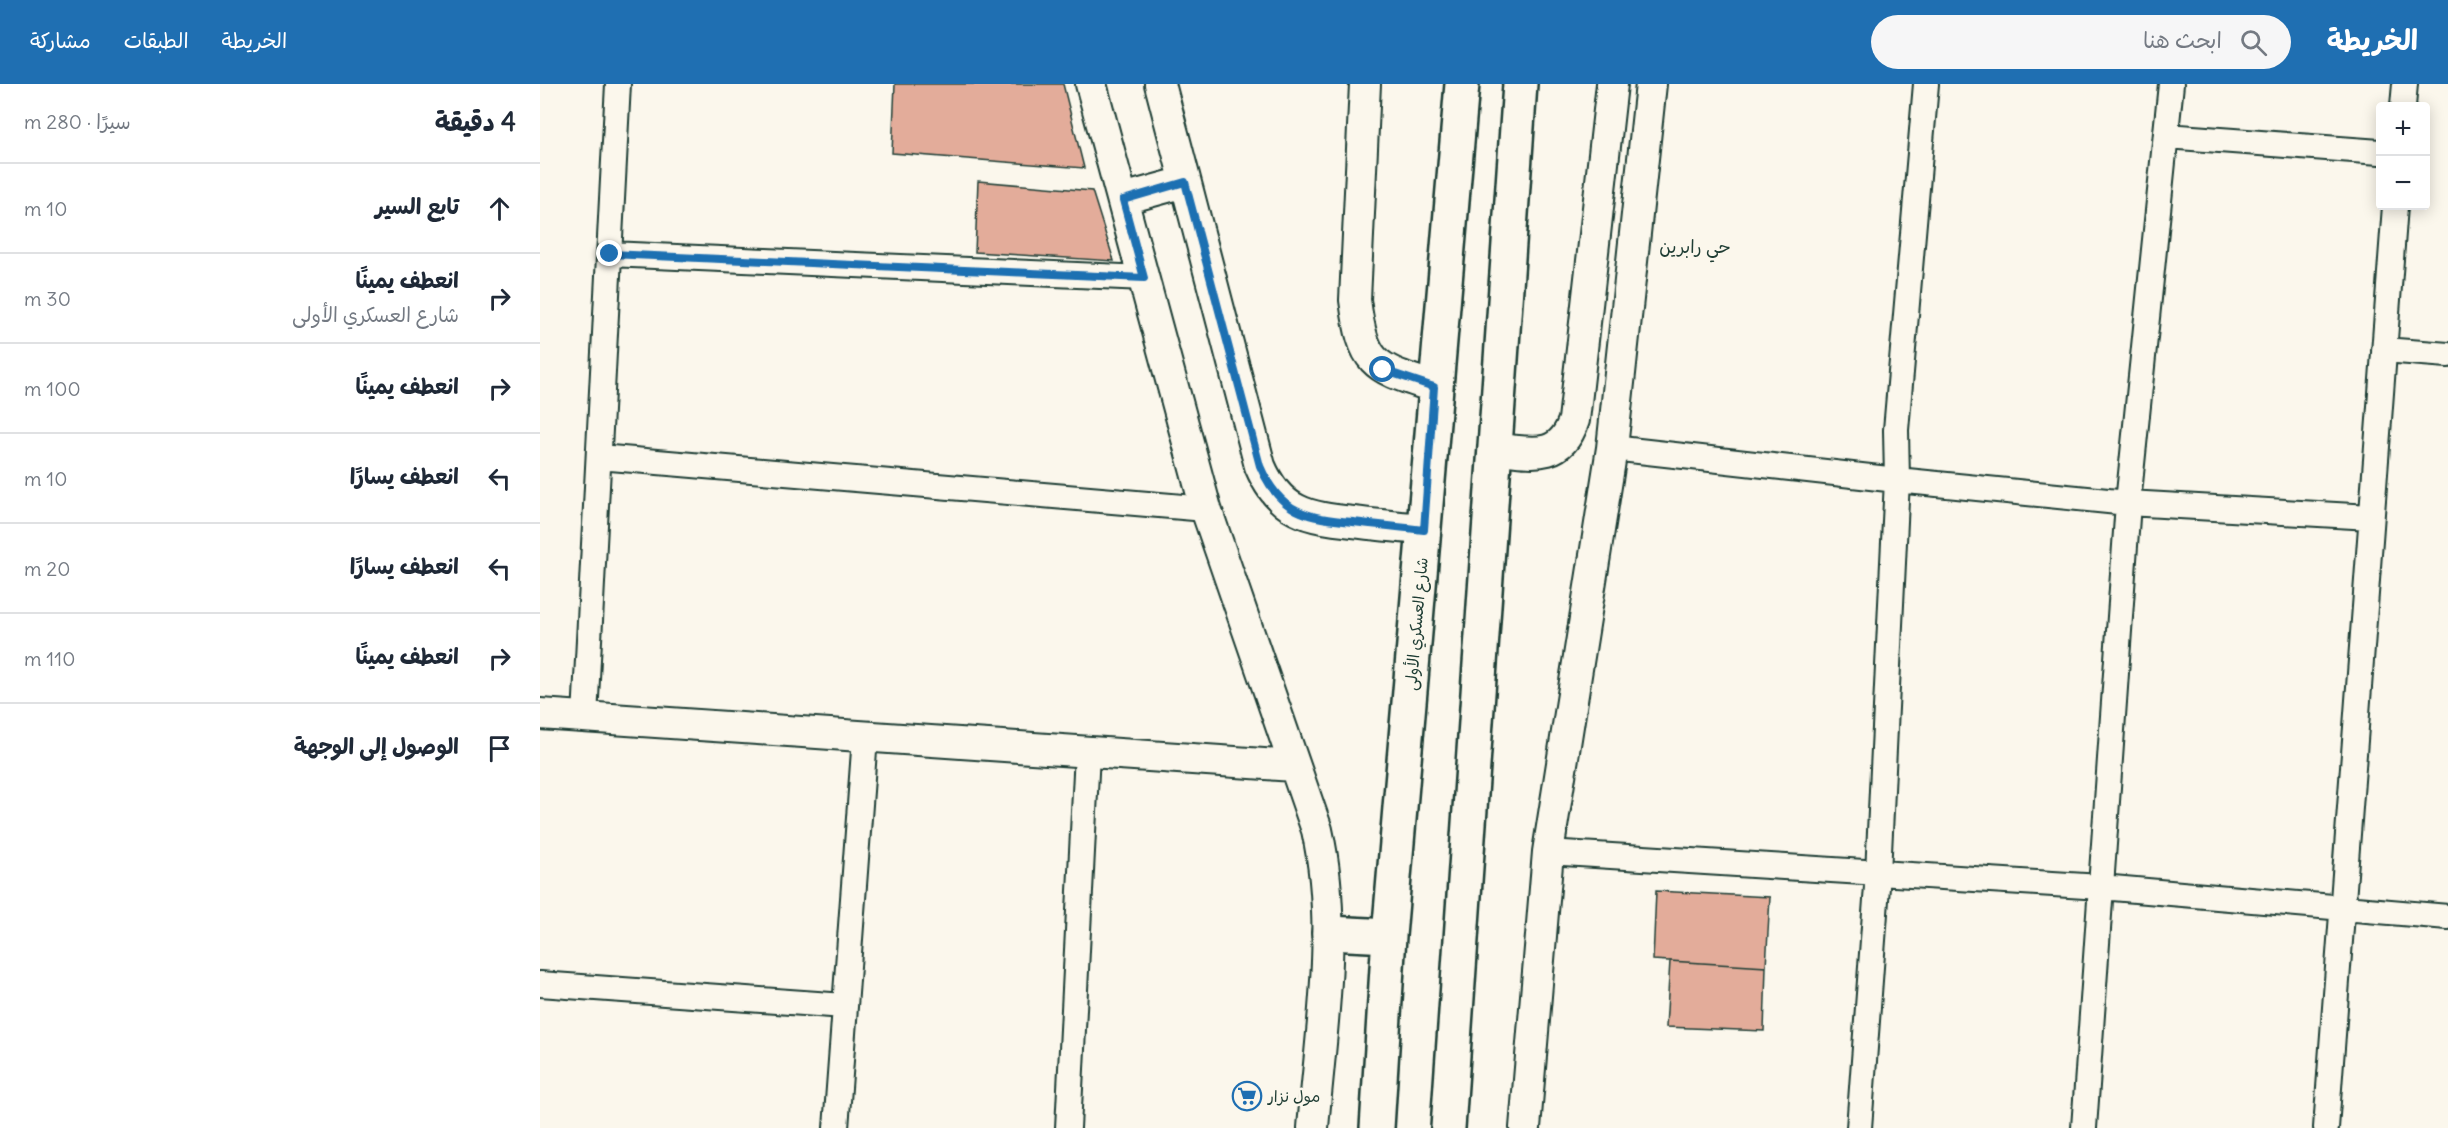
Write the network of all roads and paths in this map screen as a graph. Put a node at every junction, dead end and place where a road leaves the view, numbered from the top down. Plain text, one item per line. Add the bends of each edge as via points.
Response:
1 (618, 84) edge
2 (1091, 84) edge
3 (1160, 84) edge
4 (1365, 84) edge
5 (1462, 84) edge
6 (1520, 84) edge
7 (1612, 84) edge
8 (1651, 84) edge
9 (1926, 84) edge
10 (2171, 84) edge
11 (2404, 84) edge
12 (2403, 102) edge
13 (2166, 136) junction
14 (2376, 152) edge
15 (1185, 182) junction
16 (1123, 200) junction
17 (2395, 210) edge
18 (610, 254) junction
19 (1144, 278) junction
20 (2384, 350) junction
21 (2448, 355) edge
22 (1434, 387) junction
23 (1494, 448) junction
24 (1612, 448) junction
25 (599, 458) junction
26 (1897, 480) junction
27 (2128, 502) junction
28 (1206, 510) junction
29 (2371, 517) junction
30 (1424, 530) junction
31 (540, 714) edge
32 (585, 717) junction
33 (865, 737) junction
34 (1087, 753) junction
35 (1294, 766) junction
36 (1548, 852) junction
37 (1878, 873) junction
38 (2101, 887) junction
39 (2345, 906) junction
40 (2448, 917) edge
41 (1329, 933) junction
42 (1389, 936) junction
43 (540, 984) edge
44 (845, 1006) junction
45 (836, 1128) edge
46 (1068, 1128) edge
47 (1312, 1128) edge
48 (1377, 1128) edge
49 (1449, 1128) edge
50 (1525, 1128) edge
51 (1859, 1128) edge
52 (2084, 1128) edge
53 (2326, 1128) edge

1 - 18 street
2 - 16 street
3 - 15 street
4 - 22 street via 1355,300 1358,326 1365,349 1383,370
5 - 22 main road, شارع العسكري الأولى
6 - 23 main road
7 - 23 street via 1574,420 1554,449 1542,452
8 - 24 street
9 - 26 street via 1896,430
10 - 13 street
11 - 12 street
13 - 14 street
13 - 27 street
15 - 16 street
15 - 30 street via 1266,481 1286,504 1314,518
16 - 19 street
17 - 20 street
18 - 19 street
18 - 25 street
19 - 28 street
20 - 21 street
20 - 29 street
22 - 30 main road, شارع العسكري الأولى
23 - 49 main road
24 - 26 street
24 - 36 street
25 - 28 street
25 - 32 street
26 - 27 street
26 - 37 street
27 - 29 street
27 - 38 street
28 - 35 street
29 - 39 street
30 - 42 main road, شارع العسكري الأولى
31 - 32 street
32 - 33 street
33 - 34 street
33 - 44 street
34 - 35 street
34 - 46 street
35 - 41 street via 1317,830 1324,864
36 - 37 street
36 - 50 street
37 - 38 street
37 - 51 street
38 - 39 street
38 - 52 street
39 - 40 street
39 - 53 street
41 - 42 main road
41 - 47 street
42 - 48 main road, شارع العسكري الأولى
43 - 44 street
44 - 45 street

